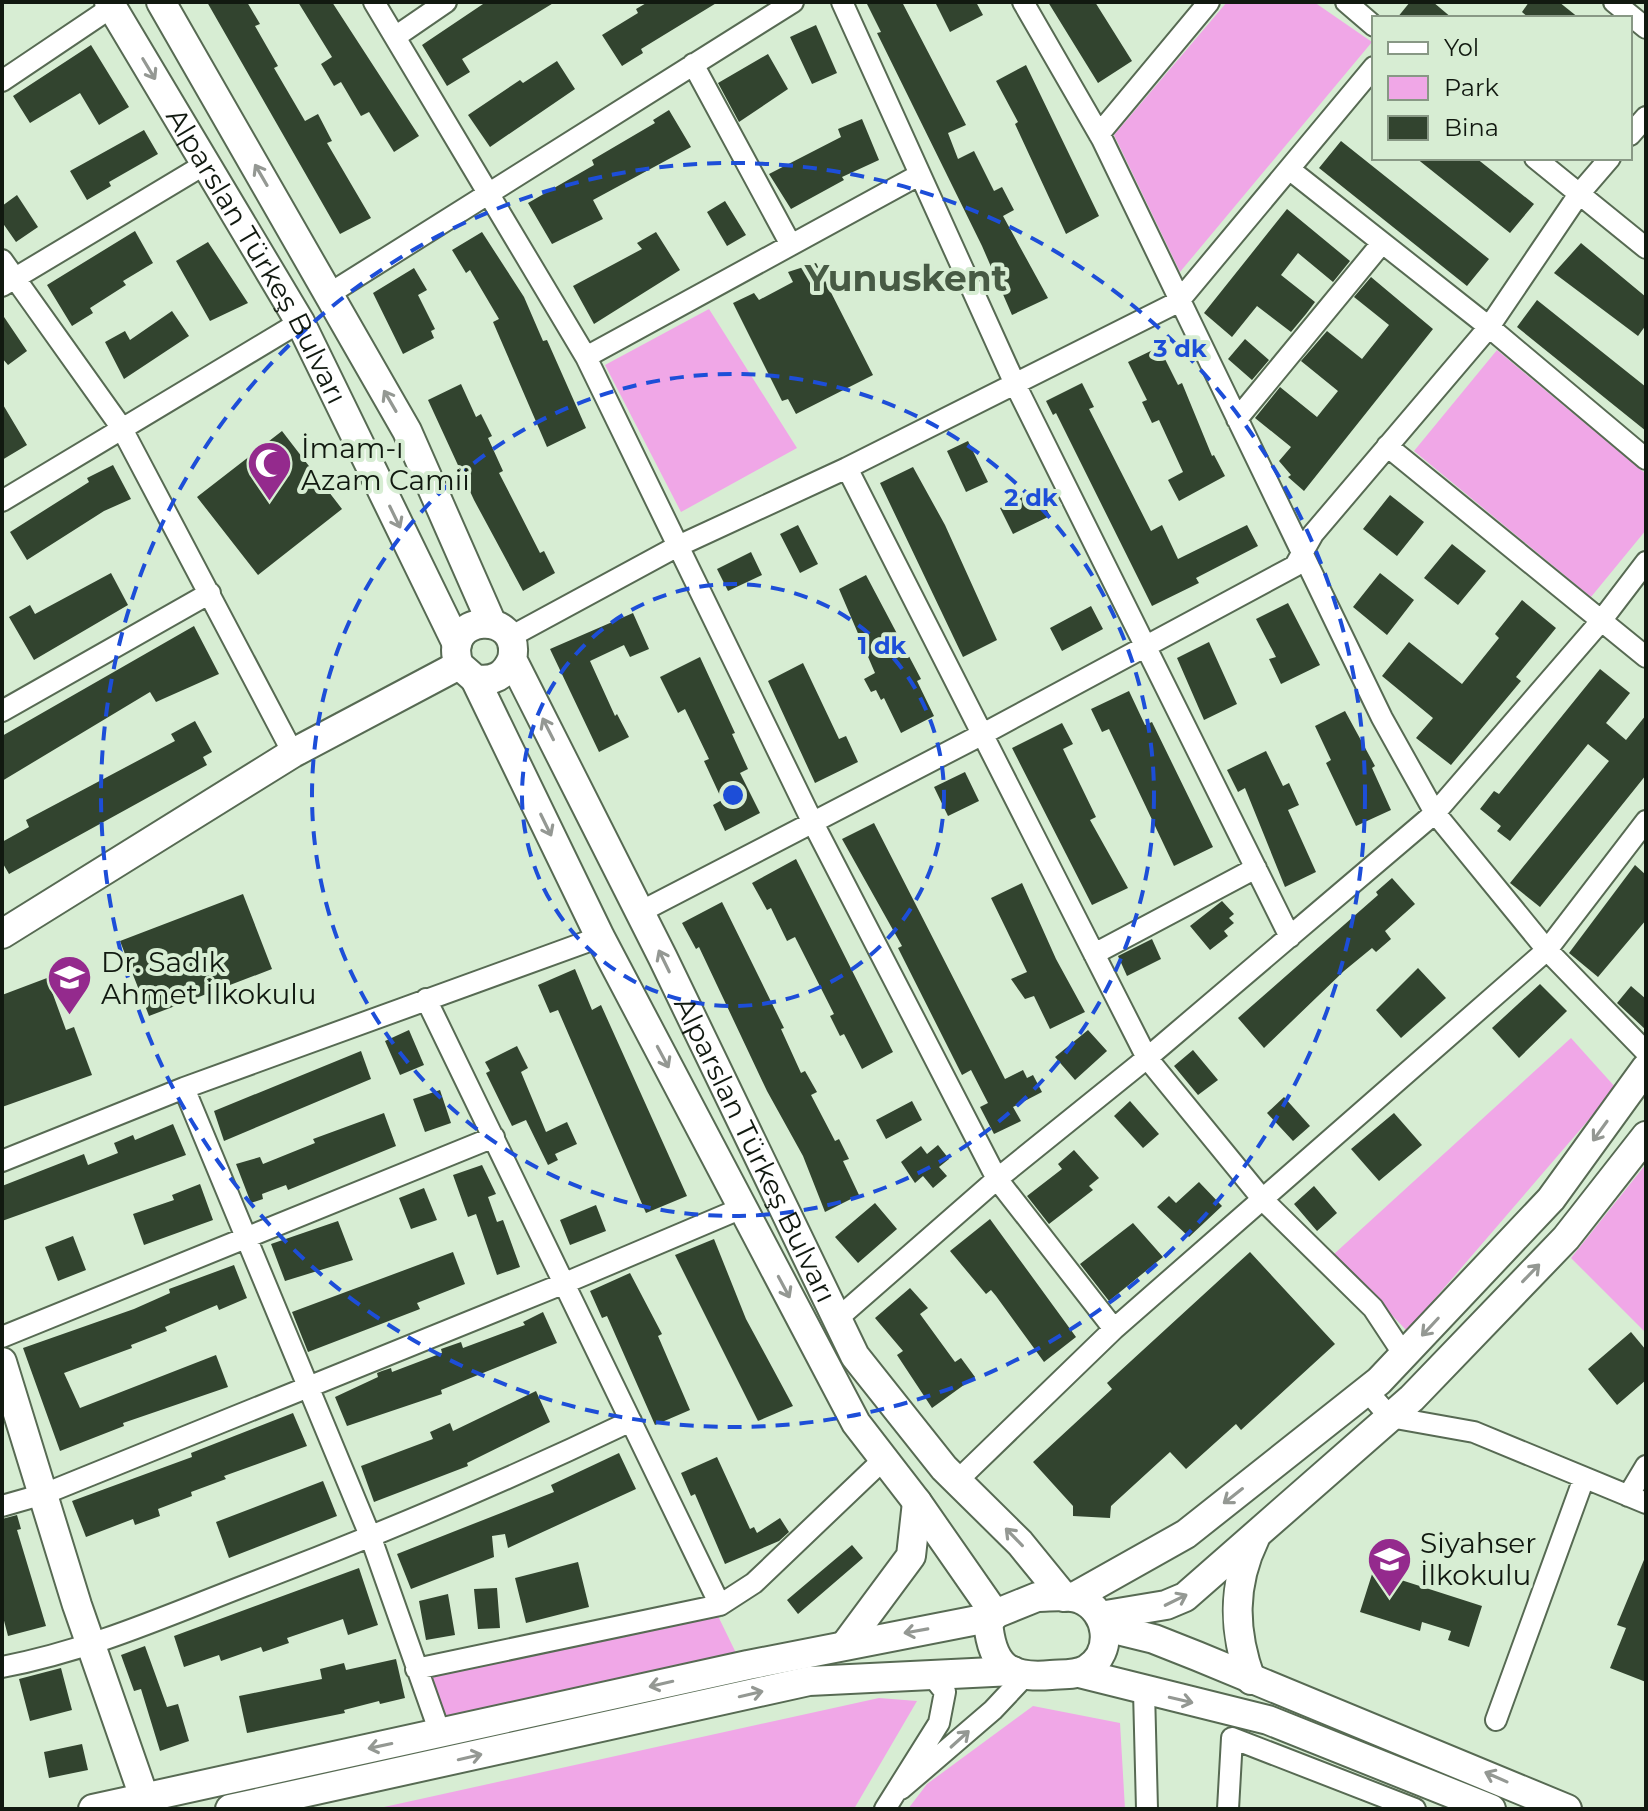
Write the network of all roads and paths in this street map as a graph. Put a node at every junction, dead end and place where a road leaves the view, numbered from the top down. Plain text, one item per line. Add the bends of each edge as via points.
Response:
1 (161, 2) edge
2 (374, 2) edge
3 (446, 2) edge
4 (793, 2) edge
5 (842, 2) edge
6 (1023, 2) edge
7 (1209, 2) edge
8 (1346, 2) edge
9 (1614, 2) edge
10 (110, 5) edge
11 (1631, 16) edge
12 (1372, 24) edge
13 (395, 37) junction
14 (693, 64) junction
15 (1372, 69) edge
16 (2, 81) edge
17 (1646, 117) edge
18 (1632, 133) edge
19 (1099, 134) junction
20 (1537, 160) edge
21 (1608, 160) edge
22 (207, 163) junction
23 (1289, 169) junction
24 (919, 175) junction
25 (489, 190) junction
26 (1579, 194) junction
27 (1382, 243) junction
28 (791, 245) junction
29 (1646, 248) edge
30 (2, 260) edge
31 (9, 282) edge
32 (329, 294) junction
33 (1178, 302) junction
34 (300, 322) junction
35 (1489, 327) junction
36 (586, 357) junction
37 (1015, 384) junction
38 (1237, 419) junction
39 (121, 427) junction
40 (1387, 446) junction
41 (1646, 459) edge
42 (847, 468) junction
43 (2, 501) edge
44 (676, 547) junction
45 (1302, 551) junction
46 (1646, 562) edge
47 (210, 593) junction
48 (1601, 621) junction
49 (504, 640) junction
50 (1146, 647) junction
51 (1646, 657) edge
52 (464, 663) junction
53 (2, 711) edge
54 (983, 734) junction
55 (293, 753) junction
56 (1435, 813) junction
57 (812, 821) junction
58 (1646, 821) edge
59 (124, 859) junction
60 (1256, 868) junction
61 (640, 912) junction
62 (2, 919) edge
63 (2, 934) edge
64 (600, 937) junction
65 (1290, 937) junction
66 (1547, 950) junction
67 (1094, 954) junction
68 (426, 999) junction
69 (1646, 1052) edge
70 (1147, 1058) junction
71 (1646, 1068) edge
72 (184, 1088) junction
73 (1646, 1136) edge
74 (494, 1137) junction
75 (2, 1161) edge
76 (997, 1179) junction
77 (1264, 1201) junction
78 (742, 1208) junction
79 (249, 1239) junction
80 (565, 1283) junction
81 (837, 1319) junction
82 (1114, 1329) junction
83 (2, 1337) edge
84 (1404, 1355) junction
85 (2, 1362) edge
86 (309, 1385) junction
87 (1367, 1391) junction
88 (1390, 1417) junction
89 (631, 1421) junction
90 (884, 1459) junction
91 (1646, 1466) edge
92 (1584, 1478) junction
93 (957, 1481) junction
94 (44, 1494) junction
95 (1637, 1499) edge
96 (917, 1502) junction
97 (2, 1506) edge
98 (1258, 1531) junction
99 (371, 1538) junction
100 (1069, 1597) junction
101 (720, 1605) junction
102 (994, 1616) junction
103 (1102, 1622) junction
104 (845, 1645) junction
105 (91, 1646) junction
106 (2, 1667) edge
107 (416, 1669) junction
108 (930, 1673) junction
109 (1079, 1673) junction
110 (1018, 1675) junction
111 (1251, 1680) junction
112 (1144, 1691) junction
113 (1496, 1720) dead end
114 (440, 1733) junction
115 (901, 1789) junction
116 (144, 1797) junction
117 (1371, 1801) edge
118 (93, 1809) edge
119 (230, 1809) edge
120 (885, 1809) edge
121 (1147, 1809) edge
122 (1228, 1809) edge
123 (1415, 1809) edge
124 (1491, 1809) edge
125 (1567, 1809) edge

32 -> 1 main road, Alparslan Türkeş Bulvarı
2 - 13 street
3 - 13 street
4 - 14 street
5 - 24 street
6 - 19 street
7 - 19 street
8 - 12 street
9 - 11 street
10 - 16 street
10 -> 22 main road, Alparslan Türkeş Bulvarı
13 - 25 street
14 - 25 street
14 - 28 street
15 - 23 street
17 - 18 street
19 - 33 street
20 - 26 street
21 - 26 street
22 - 31 street
22 - 34 main road, Alparslan Türkeş Bulvarı
23 - 27 street
23 - 33 street
24 - 28 street
24 - 37 street
25 - 32 street
25 - 36 street
26 - 29 street
26 - 35 street
27 - 35 street
27 - 38 street
28 - 36 street
30 - 31 street
31 - 39 street
49 -> 32 main road, Alparslan Türkeş Bulvarı via 407,431
33 - 37 street
33 - 38 street
34 - 39 street
34 -> 52 main road, Alparslan Türkeş Bulvarı
35 - 40 street
35 - 41 street
36 - 44 street
37 - 42 street
37 - 50 street
38 - 45 street
39 - 43 street
39 - 47 street
40 - 45 street
40 - 48 street
42 - 44 street
42 - 54 street
44 - 49 street
44 - 57 street
45 - 50 street via 1295,566
45 - 56 street via 1382,718
46 - 48 street
47 - 53 street
47 - 55 street
48 - 51 street
48 - 56 street
49 - 52 main road via 473,625
49 - 52 main road via 502,675 493,679
61 -> 49 main road, Alparslan Türkeş Bulvarı
50 - 54 street
50 - 60 street
52 - 55 main road
52 -> 64 main road, Alparslan Türkeş Bulvarı
54 - 57 street
54 - 67 street
55 - 59 main road
56 - 65 street
56 - 66 street
57 - 61 street
57 - 76 street
58 - 66 street
59 - 62 main road
59 - 63 main road
60 - 65 street
60 - 67 street
81 -> 61 main road, Alparslan Türkeş Bulvarı
64 - 68 street
64 -> 78 main road, Alparslan Türkeş Bulvarı
65 - 70 street
66 - 69 street
66 - 77 street
67 - 70 street
68 - 72 street
68 - 74 street
70 - 76 street
70 - 77 street
71 -> 84 main road via 1551,1199
72 - 75 street
72 - 79 street
88 -> 73 main road via 1566,1238
74 - 79 street
74 - 80 street
76 - 81 street
76 - 82 street
77 - 82 street
77 - 84 street via 1373,1308
78 - 80 street
78 -> 90 main road, Alparslan Türkeş Bulvarı via 856,1423
79 - 83 street
79 - 86 street
80 - 86 street
80 - 89 street
81 - 93 main road, Alparslan Türkeş Bulvarı via 855,1356
82 - 93 street
84 - 87 main road
85 - 94 main road
86 - 94 street
86 - 99 street
87 - 88 street
87 -> 100 main road via 1186,1534
88 - 92 street via 1474,1432
88 - 98 main road
89 - 99 street via 499,1485
89 - 101 street
90 - 96 main road, Alparslan Türkeş Bulvarı
90 - 101 street via 754,1583
91 - 95 street
92 - 95 street
92 - 113 street
100 -> 93 main road, Alparslan Türkeş Bulvarı
94 - 97 street
94 - 105 main road
96 - 102 main road, Alparslan Türkeş Bulvarı
96 - 104 main road via 911,1556
103 -> 98 main road via 1185,1597
98 - 111 main road via 1246,1556 1236,1608
99 - 105 street
99 - 107 street
100 - 102 main road via 1037,1597
100 - 103 main road via 1093,1606
101 - 107 street
102 -> 104 main road
102 - 110 main road via 988,1622 990,1646 1003,1666
103 - 109 main road via 1102,1651
103 - 111 main road
104 -> 114 main road
105 - 106 street
105 - 116 main road
107 - 114 street
108 - 110 main road
108 - 115 street via 945,1692 944,1704 939,1723
119 -> 108 main road via 809,1681
109 - 110 main road
109 - 112 main road
115 -> 110 street via 993,1710
125 -> 111 main road
112 - 121 street
112 -> 124 main road via 1268,1720
114 -> 116 main road
115 - 120 street
116 - 118 main road
117 - 122 street via 1232,1738
117 - 123 street

